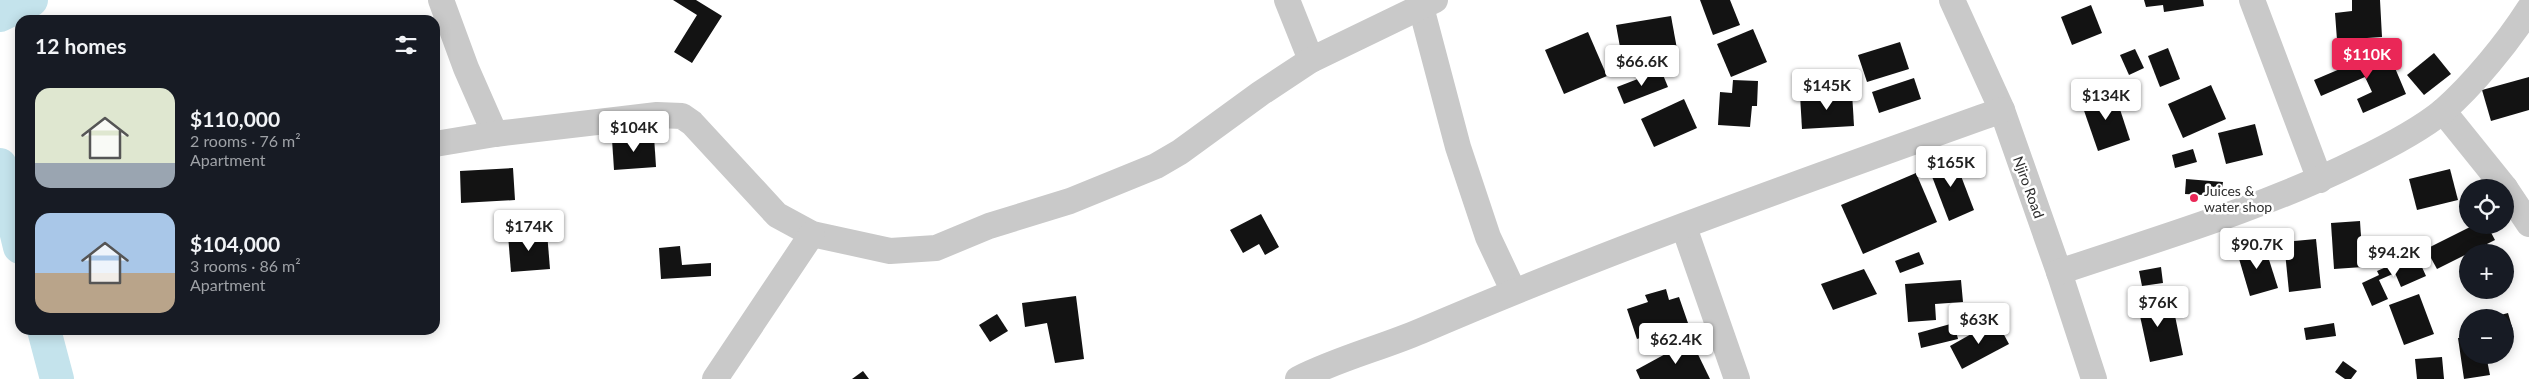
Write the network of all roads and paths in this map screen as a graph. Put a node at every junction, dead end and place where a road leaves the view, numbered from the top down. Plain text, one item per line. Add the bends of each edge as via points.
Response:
1 (441, 0) edge
2 (1287, 0) edge
3 (1952, 0) edge
4 (2252, 0) edge
5 (1428, 3) edge
6 (2529, 9) edge
7 (1311, 60) junction
8 (2002, 110) junction
9 (2443, 111) junction
10 (495, 134) junction
11 (440, 143) edge
12 (2498, 179) edge
13 (2320, 180) junction
14 (2514, 202) edge
15 (2529, 224) edge
16 (1684, 227) junction
17 (812, 234) junction
18 (2060, 272) junction
19 (1513, 290) junction
20 (715, 379) edge
21 (1298, 379) edge
22 (1737, 379) edge
23 (2094, 379) edge

1 - 10 street
2 - 7 street
3 - 8 street, Njiro Road
4 - 13 street
5 - 7 street
5 - 19 street via 1458,147 1488,237
6 - 9 street via 2496,53
7 - 17 street via 1156,166 1070,201 989,226 936,248 890,251
8 - 16 street
8 - 18 street, Njiro Road
9 - 12 street
9 - 13 street via 2384,148
10 - 11 street
10 - 17 street via 657,115 682,116 777,215
13 - 18 street via 2230,215
14 - 15 street
16 - 19 street
16 - 22 street
17 - 20 street
18 - 23 street, Njiro Road
19 - 21 street via 1419,332

